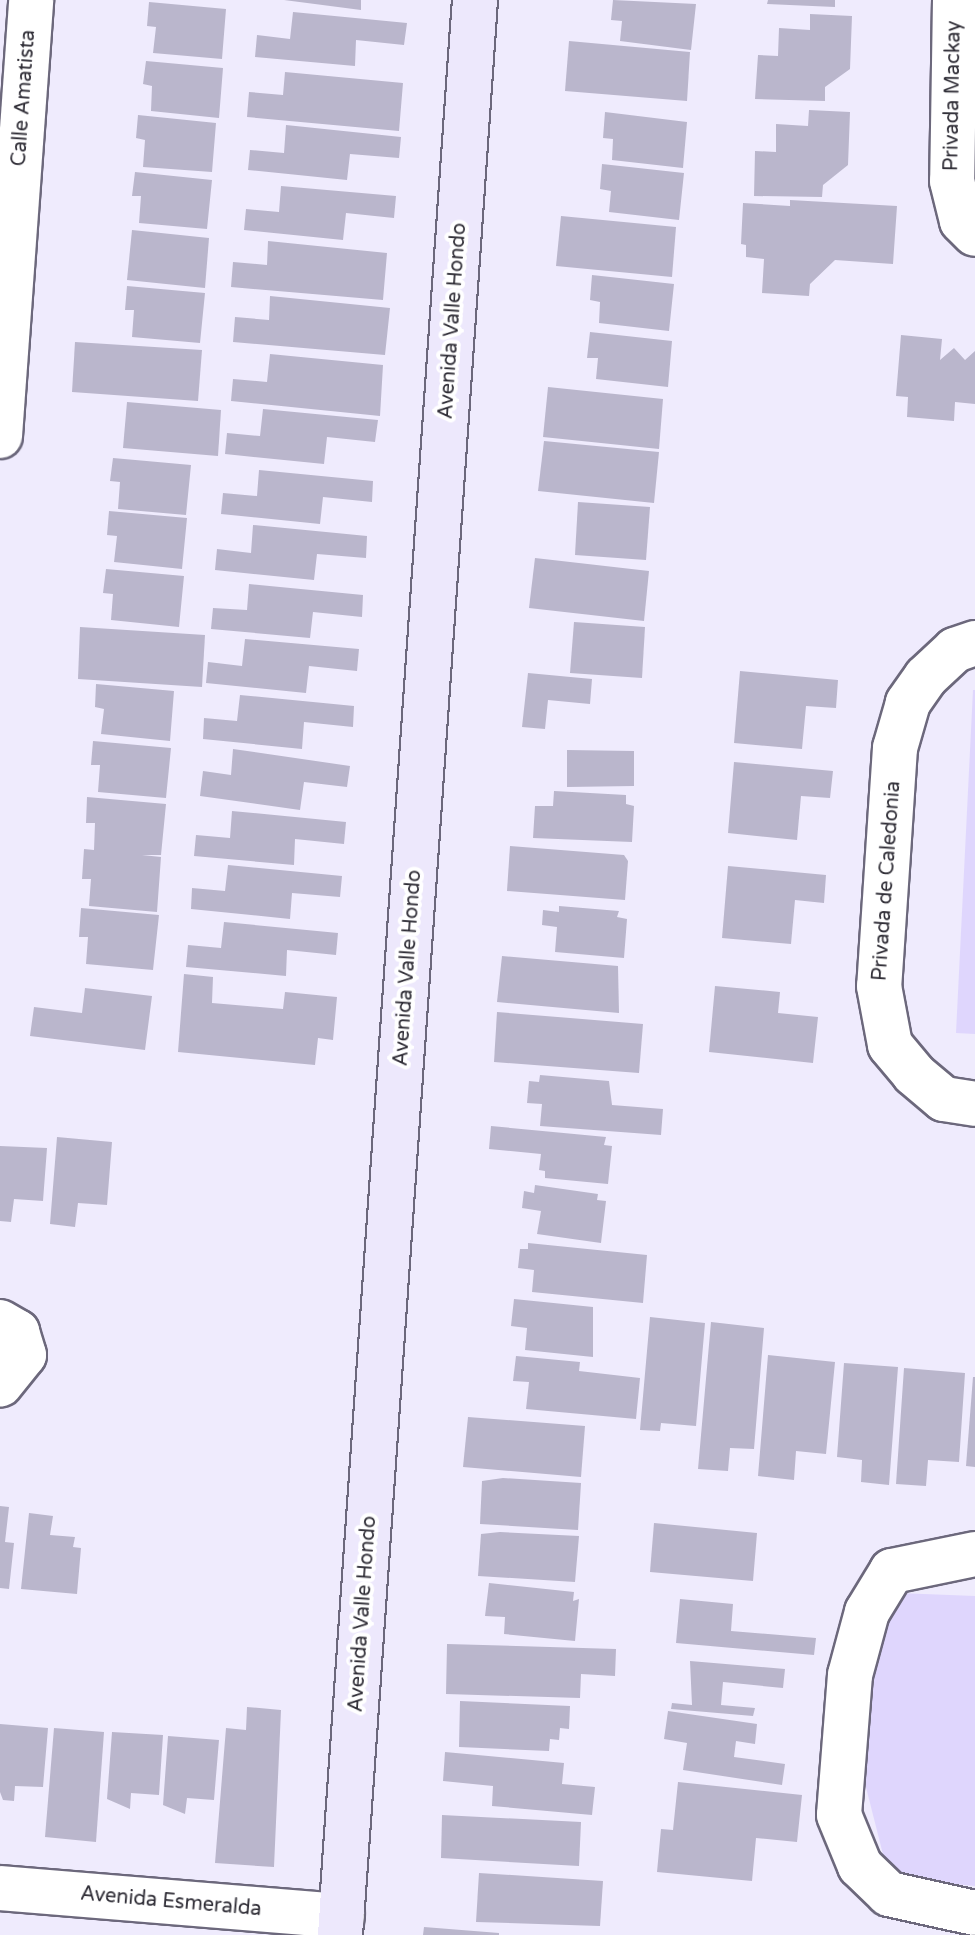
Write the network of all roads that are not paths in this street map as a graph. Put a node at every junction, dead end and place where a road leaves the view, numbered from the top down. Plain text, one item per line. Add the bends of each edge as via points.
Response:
1 (31, 0) edge
2 (475, 0) edge
3 (955, 0) edge
4 (975, 234) edge
5 (0, 436) edge
6 (975, 643) edge
7 (975, 1104) edge
8 (0, 1322) edge
9 (0, 1385) edge
10 (975, 1554) edge
11 (0, 1888) edge
12 (975, 1913) edge
13 (341, 1926) edge

1 - 5 street, Calle Amatista
2 - 13 street, Avenida Valle Hondo
3 - 4 street, Privada Mackay via 952,181 962,221
6 - 7 street, Privada de Caledonia via 955,650 926,677 895,748 879,986 890,1045 944,1099
8 - 9 street via 17,1332 24,1355
10 - 12 street via 892,1571 867,1612 843,1726 839,1815 860,1866 889,1894
11 - 13 street, Avenida Esmeralda

